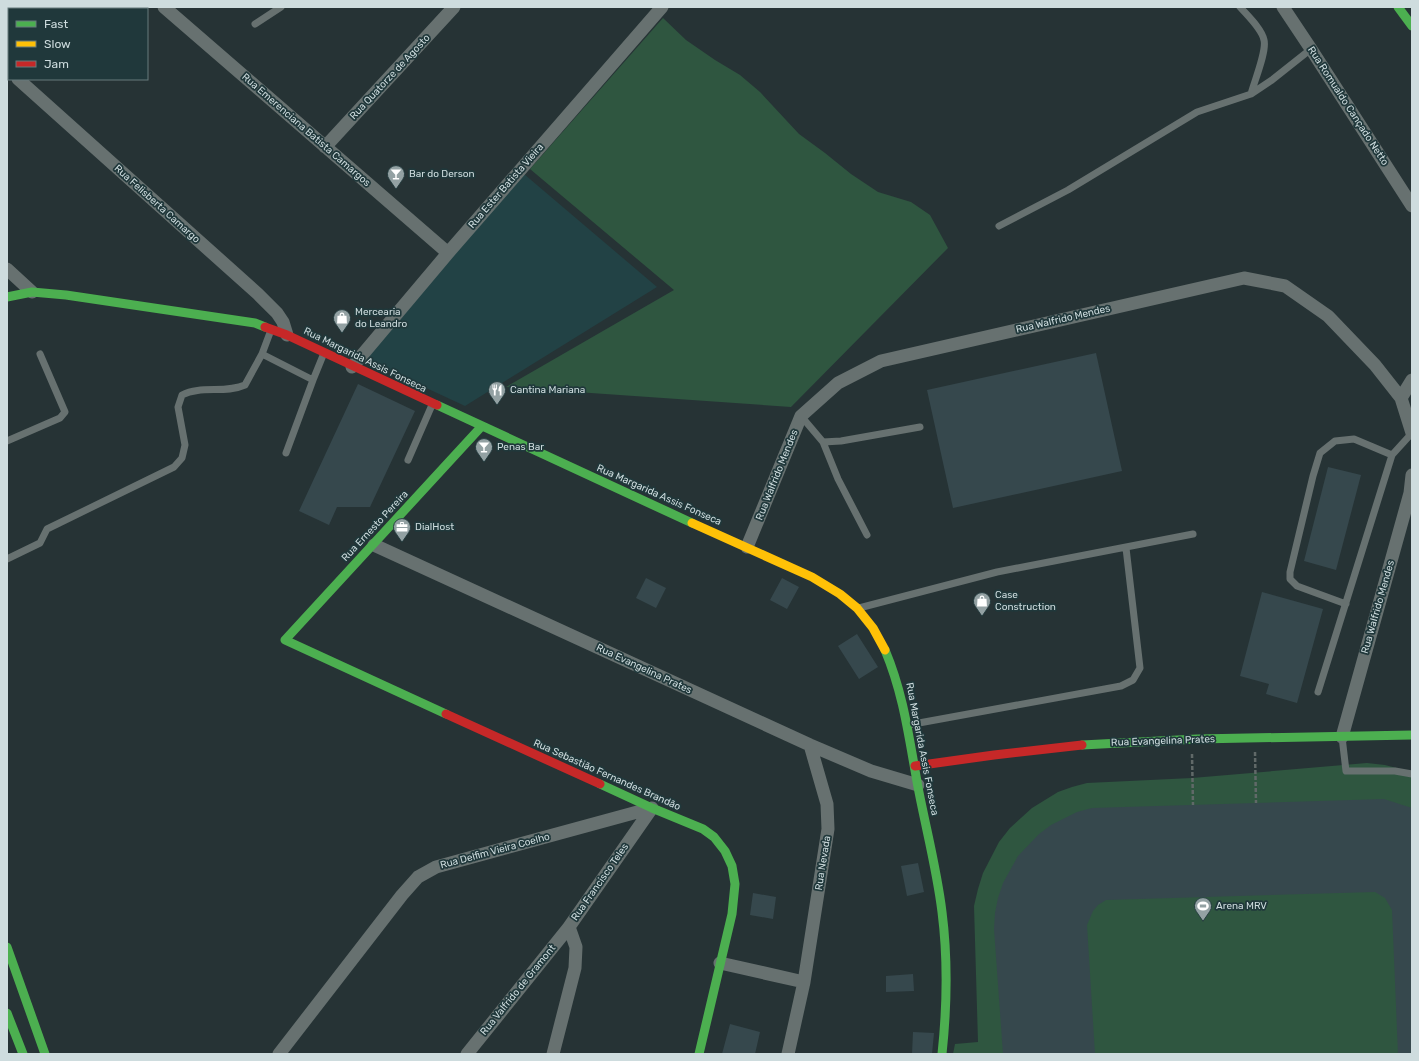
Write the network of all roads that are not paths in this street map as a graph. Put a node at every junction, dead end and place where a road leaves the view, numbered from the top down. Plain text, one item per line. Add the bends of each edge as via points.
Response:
1 (164, 7) edge
2 (281, 7) edge
3 (454, 7) edge
4 (662, 7) edge
5 (1240, 7) edge
6 (1283, 7) edge
7 (1398, 7) edge
8 (255, 24) dead end
9 (1412, 26) edge
10 (1311, 49) junction
11 (19, 80) edge
12 (1250, 94) junction
13 (326, 147) junction
14 (1412, 206) edge
15 (999, 226) dead end
16 (448, 253) junction
17 (7, 269) edge
18 (32, 292) junction
19 (7, 297) edge
20 (271, 329) junction
21 (287, 335) junction
22 (324, 353) junction
23 (40, 354) dead end
24 (262, 354) junction
25 (352, 367) junction
26 (313, 380) junction
27 (1412, 380) edge
28 (1401, 398) junction
29 (432, 405) junction
30 (801, 416) junction
31 (482, 427) junction
32 (920, 427) dead end
33 (1412, 433) edge
34 (7, 441) edge
35 (823, 442) junction
36 (286, 453) dead end
37 (1392, 455) junction
38 (408, 460) dead end
39 (1412, 475) edge
40 (867, 534) dead end
41 (1193, 534) dead end
42 (374, 545) junction
43 (748, 547) junction
44 (1126, 548) junction
45 (7, 559) edge
46 (1346, 604) junction
47 (857, 608) junction
48 (285, 640) joint
49 (1318, 692) dead end
50 (908, 725) junction
51 (1412, 735) edge
52 (1342, 737) junction
53 (810, 745) junction
54 (915, 766) junction
55 (1412, 774) edge
56 (918, 784) junction
57 (652, 808) junction
58 (569, 927) junction
59 (7, 948) edge
60 (720, 963) junction
61 (804, 982) junction
62 (7, 1013) edge
63 (23, 1054) edge
64 (45, 1054) edge
65 (279, 1054) edge
66 (467, 1054) edge
67 (553, 1054) edge
68 (699, 1054) edge
69 (788, 1054) edge
70 (942, 1054) edge

1 - 13 street, Rua Emerenciana Batista Camargos
2 - 8 lane
3 - 13 street, Rua Quatorze de Agosto
4 - 16 street, Rua Ester Batista Vieira
5 - 12 lane via 1264,39 1265,48
6 - 10 street, Rua Romualdo Cançado Netto
7 - 9 main road
10 - 12 lane
10 - 14 street, Rua Romualdo Cançado Netto
11 - 21 street, Rua Felisberta Camargo via 277,312
12 - 15 lane via 1197,112 1068,190
13 - 16 street, Rua Emerenciana Batista Camargos
16 - 25 street, Rua Ester Batista Vieira
17 - 18 street
18 - 19 main road, Rua Margarida Assis Fonseca
18 - 20 main road, Rua Margarida Assis Fonseca via 255,323
20 - 21 main road, Rua Margarida Assis Fonseca
20 - 24 lane
21 - 22 main road, Rua Margarida Assis Fonseca
22 - 25 main road, Rua Margarida Assis Fonseca
22 - 26 lane
23 - 34 lane via 65,412 60,418
24 - 26 lane
24 - 45 lane via 245,385 233,389 190,391 182,395 178,407 185,445 182,458 174,467 47,529 40,543
25 - 29 main road, Rua Margarida Assis Fonseca
26 - 36 lane
27 - 28 street
28 - 30 street, Rua Walfrido Mendes via 1375,365 1328,316 1285,286 1244,278 881,361 838,383
28 - 33 street, Rua Walfrido Mendes
29 - 31 main road, Rua Margarida Assis Fonseca
29 - 38 lane
30 - 35 lane
30 - 43 street, Rua Walfrido Mendes
31 - 42 main road, Rua Ernesto Pereira
31 - 43 main road, Rua Margarida Assis Fonseca
32 - 35 lane
33 - 37 lane
35 - 40 lane via 838,479
37 - 46 lane
37 - 46 lane via 1354,439 1335,441 1320,453 1290,579 1297,586
39 - 52 street, Rua Walfrido Mendes via 1410,493
41 - 44 lane
42 - 48 main road, Rua Ernesto Pereira
42 - 53 street, Rua Evangelina Prates
43 - 47 main road, Rua Margarida Assis Fonseca via 824,583
44 - 47 lane via 997,572
44 - 50 lane via 1140,668 1133,680 1121,686
46 - 49 lane
47 - 50 main road, Rua Margarida Assis Fonseca via 877,634 892,664
48 - 57 main road, Rua Sebastião Fernandes Brandão
50 - 54 main road, Rua Margarida Assis Fonseca
51 - 52 main road, Rua Evangelina Prates
52 - 54 main road, Rua Evangelina Prates via 1109,743 989,755
52 - 55 lane via 1346,771
53 - 56 street, Rua Evangelina Prates via 872,771
53 - 61 street, Rua Nevada via 827,804 828,829
54 - 56 main road, Rua Margarida Assis Fonseca
56 - 70 main road, Rua Margarida Assis Fonseca via 942,914 946,1017
57 - 58 street, Rua Francisco Teles
57 - 60 main road, Rua Sebastião Fernandes Brandão via 703,829 714,837 732,866 735,884 732,914
57 - 65 street, Rua Delfim Vieira Coelho via 436,867 418,877 359,948
58 - 66 street, Rua Valfrido de Gramont
58 - 67 street, Rua Francisco Teles via 576,947 575,968
59 - 64 main road
60 - 61 street
60 - 68 main road, Rua Sebastião Fernandes Brandão
61 - 69 street, Rua Nevada
62 - 63 main road

